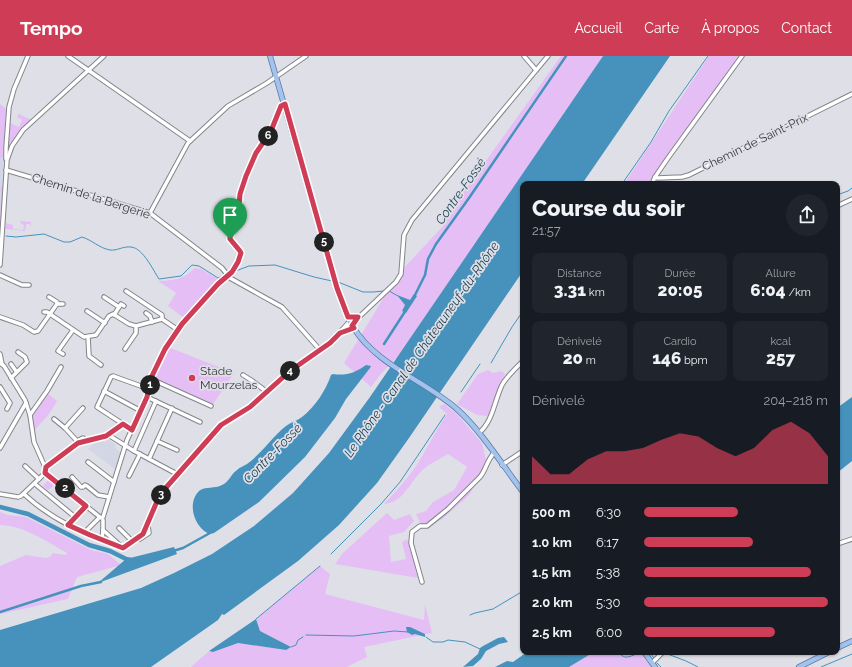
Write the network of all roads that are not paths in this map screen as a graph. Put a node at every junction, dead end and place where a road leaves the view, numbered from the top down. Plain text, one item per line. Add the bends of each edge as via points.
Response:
1 (28, 56) edge
2 (68, 56) edge
3 (104, 56) edge
4 (270, 56) edge
5 (306, 56) edge
6 (524, 56) edge
7 (548, 56) edge
8 (742, 56) edge
9 (89, 70) junction
10 (536, 70) junction
11 (277, 76) junction
12 (852, 94) edge
13 (285, 104) junction
14 (190, 141) junction
15 (7, 160) junction
16 (6, 170) junction
17 (655, 177) junction
18 (653, 181) edge
19 (852, 199) edge
20 (840, 205) edge
21 (150, 213) junction
22 (0, 266) edge
23 (0, 275) edge
24 (228, 275) junction
25 (29, 285) dead end
26 (126, 291) dead end
27 (49, 297) dead end
28 (104, 297) dead end
29 (57, 304) junction
30 (63, 304) dead end
31 (124, 306) dead end
32 (119, 307) junction
33 (87, 311) dead end
34 (44, 312) dead end
35 (146, 313) dead end
36 (50, 314) junction
37 (114, 315) junction
38 (0, 317) edge
39 (358, 317) junction
40 (162, 319) junction
41 (152, 322) junction
42 (105, 323) junction
43 (351, 323) junction
44 (136, 326) junction
45 (73, 330) junction
46 (178, 330) junction
47 (340, 333) junction
48 (88, 338) junction
49 (125, 349) dead end
50 (320, 350) junction
51 (0, 354) edge
52 (63, 354) dead end
53 (19, 358) dead end
54 (1, 362) edge
55 (11, 364) dead end
56 (520, 364) edge
57 (101, 365) dead end
58 (61, 367) dead end
59 (16, 371) junction
60 (243, 375) dead end
61 (10, 378) junction
62 (151, 378) junction
63 (0, 387) edge
64 (149, 389) junction
65 (104, 392) junction
66 (267, 392) junction
67 (147, 397) junction
68 (156, 401) junction
69 (26, 403) junction
70 (211, 406) dead end
71 (83, 408) dead end
72 (172, 408) junction
73 (8, 409) dead end
74 (140, 411) junction
75 (30, 414) junction
76 (54, 419) dead end
77 (200, 422) dead end
78 (123, 424) junction
79 (65, 428) junction
80 (132, 430) junction
81 (479, 433) junction
82 (108, 436) junction
83 (83, 438) dead end
84 (157, 441) junction
85 (78, 442) junction
86 (125, 446) junction
87 (0, 448) edge
88 (176, 450) dead end
89 (134, 451) junction
90 (494, 453) junction
91 (520, 453) edge
92 (140, 454) junction
93 (149, 459) junction
94 (88, 462) dead end
95 (502, 464) junction
96 (46, 465) junction
97 (25, 466) dead end
98 (45, 473) junction
99 (177, 474) junction
100 (129, 476) dead end
101 (72, 477) dead end
102 (39, 480) junction
103 (114, 482) junction
104 (35, 484) junction
105 (520, 488) edge
106 (0, 494) edge
107 (24, 494) junction
108 (110, 497) junction
109 (86, 506) junction
110 (75, 517) junction
111 (102, 518) junction
112 (149, 523) junction
113 (68, 525) junction
114 (119, 528) dead end
115 (103, 530) junction
116 (84, 533) junction
117 (852, 539) edge
118 (102, 540) junction
119 (133, 542) junction
120 (840, 543) edge
121 (123, 548) junction
122 (422, 582) dead end
123 (852, 641) edge
124 (840, 647) edge
125 (646, 655) edge
126 (661, 655) edge
127 (823, 655) edge
128 (654, 665) edge
129 (798, 667) edge

1 - 15 street via 9,107
2 - 9 street
3 - 9 street
4 - 11 main road
5 - 11 street
6 - 10 street
7 - 10 street
8 - 17 street
9 - 14 street
9 - 15 street via 23,130 12,146
10 - 39 street via 412,220 404,235 401,274 391,287
11 - 13 main road
11 - 14 street via 228,106
12 - 17 street, Chemin de Saint-Prix via 689,175
13 - 24 street via 281,106 271,131 256,153 242,187 238,218 230,237 241,253
13 - 43 main road via 337,288
14 - 21 street
15 - 16 street
16 - 21 street, Chemin de la Bergerie
16 - 22 street
17 - 18 street
19 - 20 street
21 - 24 street, Chemin de la Bergerie
23 - 25 street via 22,285
24 - 46 street
24 - 50 street, Chemin de la Bergerie via 282,307
26 - 40 street via 162,314
27 - 29 street
28 - 32 street
29 - 30 street
29 - 36 street
31 - 32 street via 121,304
32 - 37 street
33 - 42 street
34 - 36 street
35 - 41 street
36 - 38 street via 38,332
36 - 45 street
37 - 42 street
37 - 44 street
39 - 43 street
39 - 43 street
40 - 41 street
40 - 46 street
41 - 44 street
42 - 48 street via 96,334
43 - 47 street
43 - 47 street
43 - 81 main road via 365,341 386,360 444,399
44 - 49 street via 136,333
45 - 48 street
45 - 52 street via 58,351
46 - 62 street via 165,349
47 - 50 street
48 - 57 street via 89,356
50 - 66 street via 290,371
51 - 54 street
53 - 59 street via 20,353 27,362
54 - 61 street
55 - 59 street
56 - 81 street via 502,385 488,423
58 - 75 street
59 - 61 street
60 - 66 street
61 - 69 street
62 - 64 street
62 - 70 street
63 - 73 street via 10,403
64 - 65 street via 113,376
64 - 67 street
65 - 74 street
65 - 78 street via 97,407
66 - 99 street via 250,407 221,425
67 - 68 street
67 - 74 street
68 - 72 street
68 - 89 street
69 - 75 street
69 - 87 street
71 - 79 street
72 - 77 street
72 - 84 street
74 - 80 street
75 - 96 street via 34,442
76 - 79 street
78 - 80 street
78 - 82 street
79 - 85 street
80 - 86 street
81 - 90 main road
82 - 85 street
82 - 86 street
83 - 85 street
84 - 88 street
84 - 93 street
85 - 96 street
86 - 89 street
86 - 103 street
89 - 92 street
90 - 95 main road
90 - 122 street via 485,472 452,505 427,526 420,526 412,532 411,543
91 - 95 street
92 - 93 street
92 - 100 street
93 - 99 street
94 - 103 street
95 - 105 main road
96 - 98 street
97 - 102 street
98 - 102 street
98 - 109 street
99 - 112 street via 158,499
101 - 108 street via 81,487 85,485 98,495
102 - 104 street
103 - 108 street
104 - 107 street
104 - 110 street
106 - 107 street via 18,497
107 - 113 street via 38,507
108 - 111 street
109 - 110 street
109 - 111 street
110 - 113 street
111 - 115 street
111 - 116 street
112 - 119 street via 143,534
112 - 121 street via 149,533
113 - 116 street
114 - 119 street
115 - 118 street
115 - 121 street
116 - 118 street
117 - 120 street
118 - 121 street
119 - 121 street
123 - 124 main road
125 - 128 main road
126 - 128 street
127 - 129 main road

